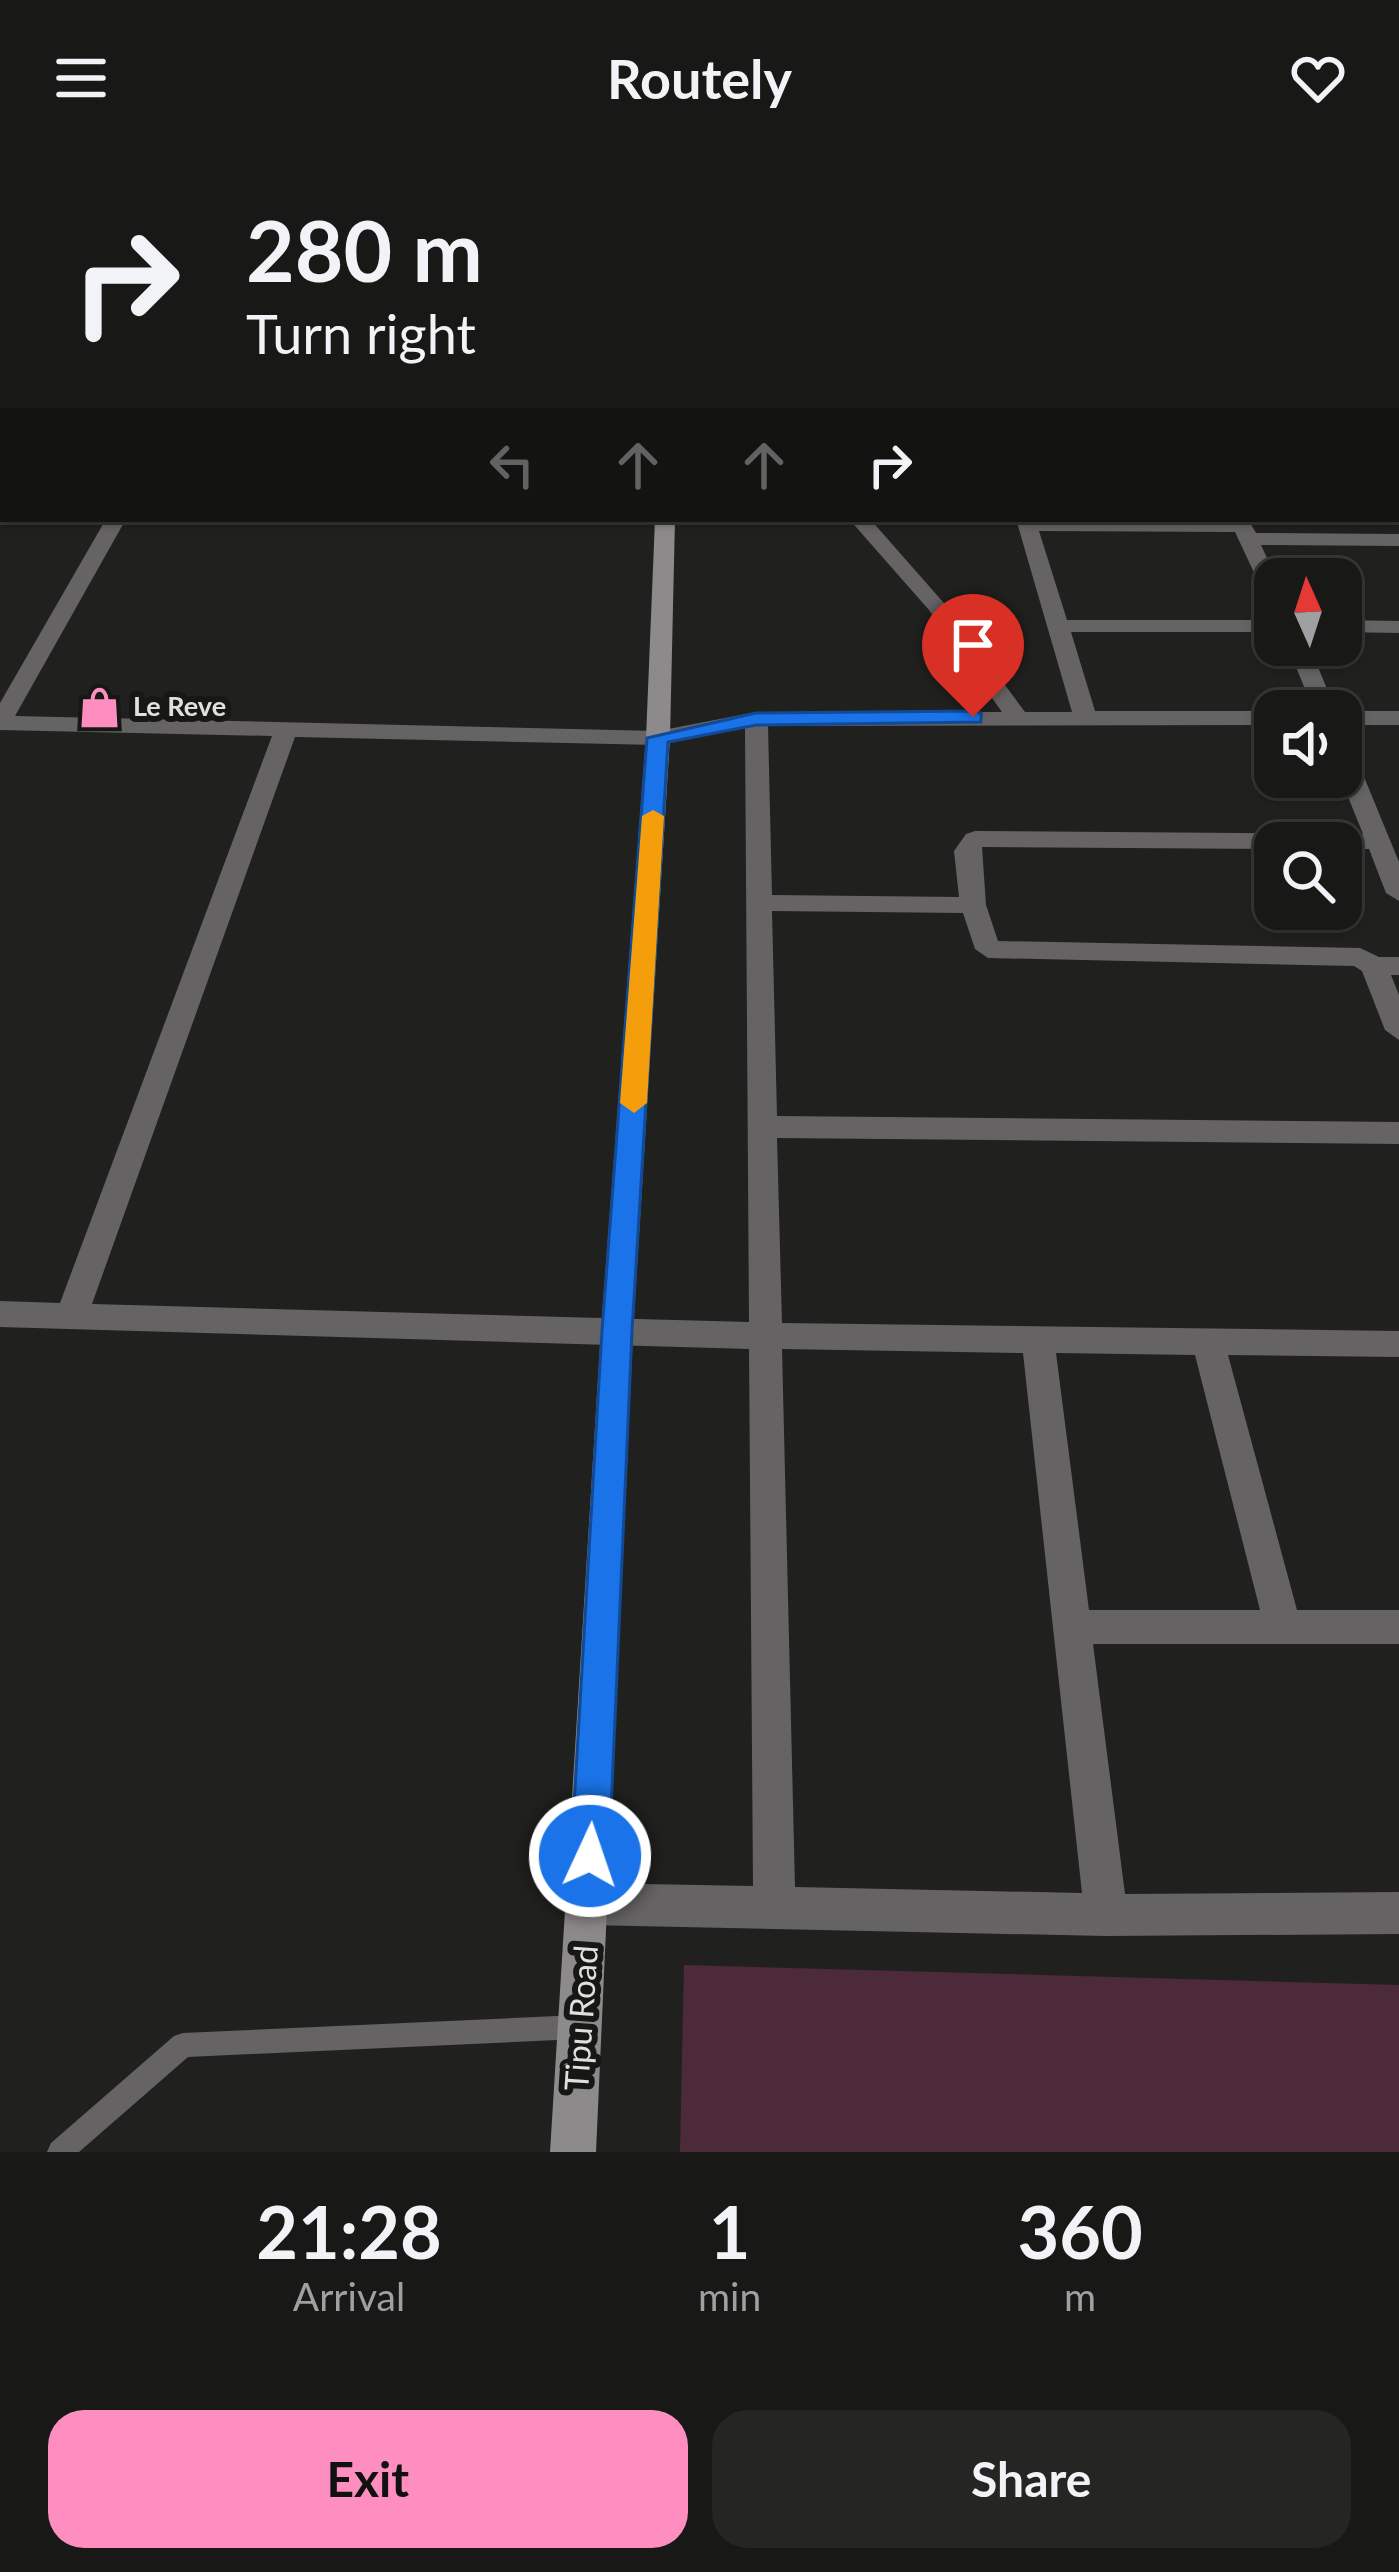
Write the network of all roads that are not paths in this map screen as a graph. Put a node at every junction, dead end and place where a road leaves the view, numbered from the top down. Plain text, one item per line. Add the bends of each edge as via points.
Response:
1 (114, 522) edge
2 (665, 522) edge
3 (863, 522) edge
4 (1027, 522) edge
5 (1243, 528) edge
6 (1399, 540) edge
7 (1257, 558) edge
8 (1059, 626) junction
9 (1254, 626) edge
10 (1362, 626) edge
11 (1399, 627) edge
12 (1085, 716) junction
13 (1017, 717) junction
14 (1254, 718) edge
15 (1362, 718) edge
16 (1399, 718) edge
17 (756, 719) junction
18 (0, 723) edge
19 (286, 729) junction
20 (658, 738) junction
21 (1361, 798) edge
22 (968, 808) dead end
23 (1366, 811) junction
24 (1399, 811) edge
25 (975, 839) junction
26 (1378, 842) junction
27 (1399, 893) edge
28 (758, 903) junction
29 (973, 905) junction
30 (1387, 966) edge
31 (1399, 1030) edge
32 (765, 1127) junction
33 (1399, 1133) edge
34 (0, 1314) edge
35 (71, 1316) junction
36 (617, 1331) junction
37 (767, 1336) junction
38 (1038, 1342) junction
39 (1208, 1342) junction
40 (1399, 1344) edge
41 (1074, 1627) junction
42 (1283, 1627) junction
43 (1399, 1627) edge
44 (588, 1904) junction
45 (774, 1908) junction
46 (1399, 1913) edge
47 (1106, 1915) junction
48 (580, 2027) junction
49 (60, 2152) edge
50 (573, 2152) edge

1 - 18 street
2 - 20 street, Tipu Road
3 - 13 street
4 - 5 street
4 - 8 street
5 - 6 street
5 - 7 street
8 - 9 street
8 - 12 street
10 - 11 street
12 - 13 street
12 - 14 street
13 - 17 street
15 - 16 street
17 - 20 street
17 - 28 street
18 - 19 street
19 - 20 street
19 - 35 street
20 - 36 street, Tipu Road
21 - 23 street
22 - 25 street
23 - 24 street
23 - 26 street
25 - 26 street
25 - 29 street via 967,851
26 - 27 street
28 - 29 street
28 - 32 street
29 - 30 street via 988,949 1360,957
30 - 31 street
32 - 33 street
32 - 37 street
34 - 35 street
35 - 36 street
36 - 37 street
36 - 44 street, Tipu Road
37 - 38 street
37 - 45 street
38 - 39 street
38 - 41 street
39 - 40 street
39 - 42 street
41 - 42 street
41 - 47 street
42 - 43 street
44 - 45 street
44 - 48 street, Tipu Road
45 - 47 street
46 - 47 street
48 - 49 lane via 183,2045
48 - 50 street, Tipu Road

